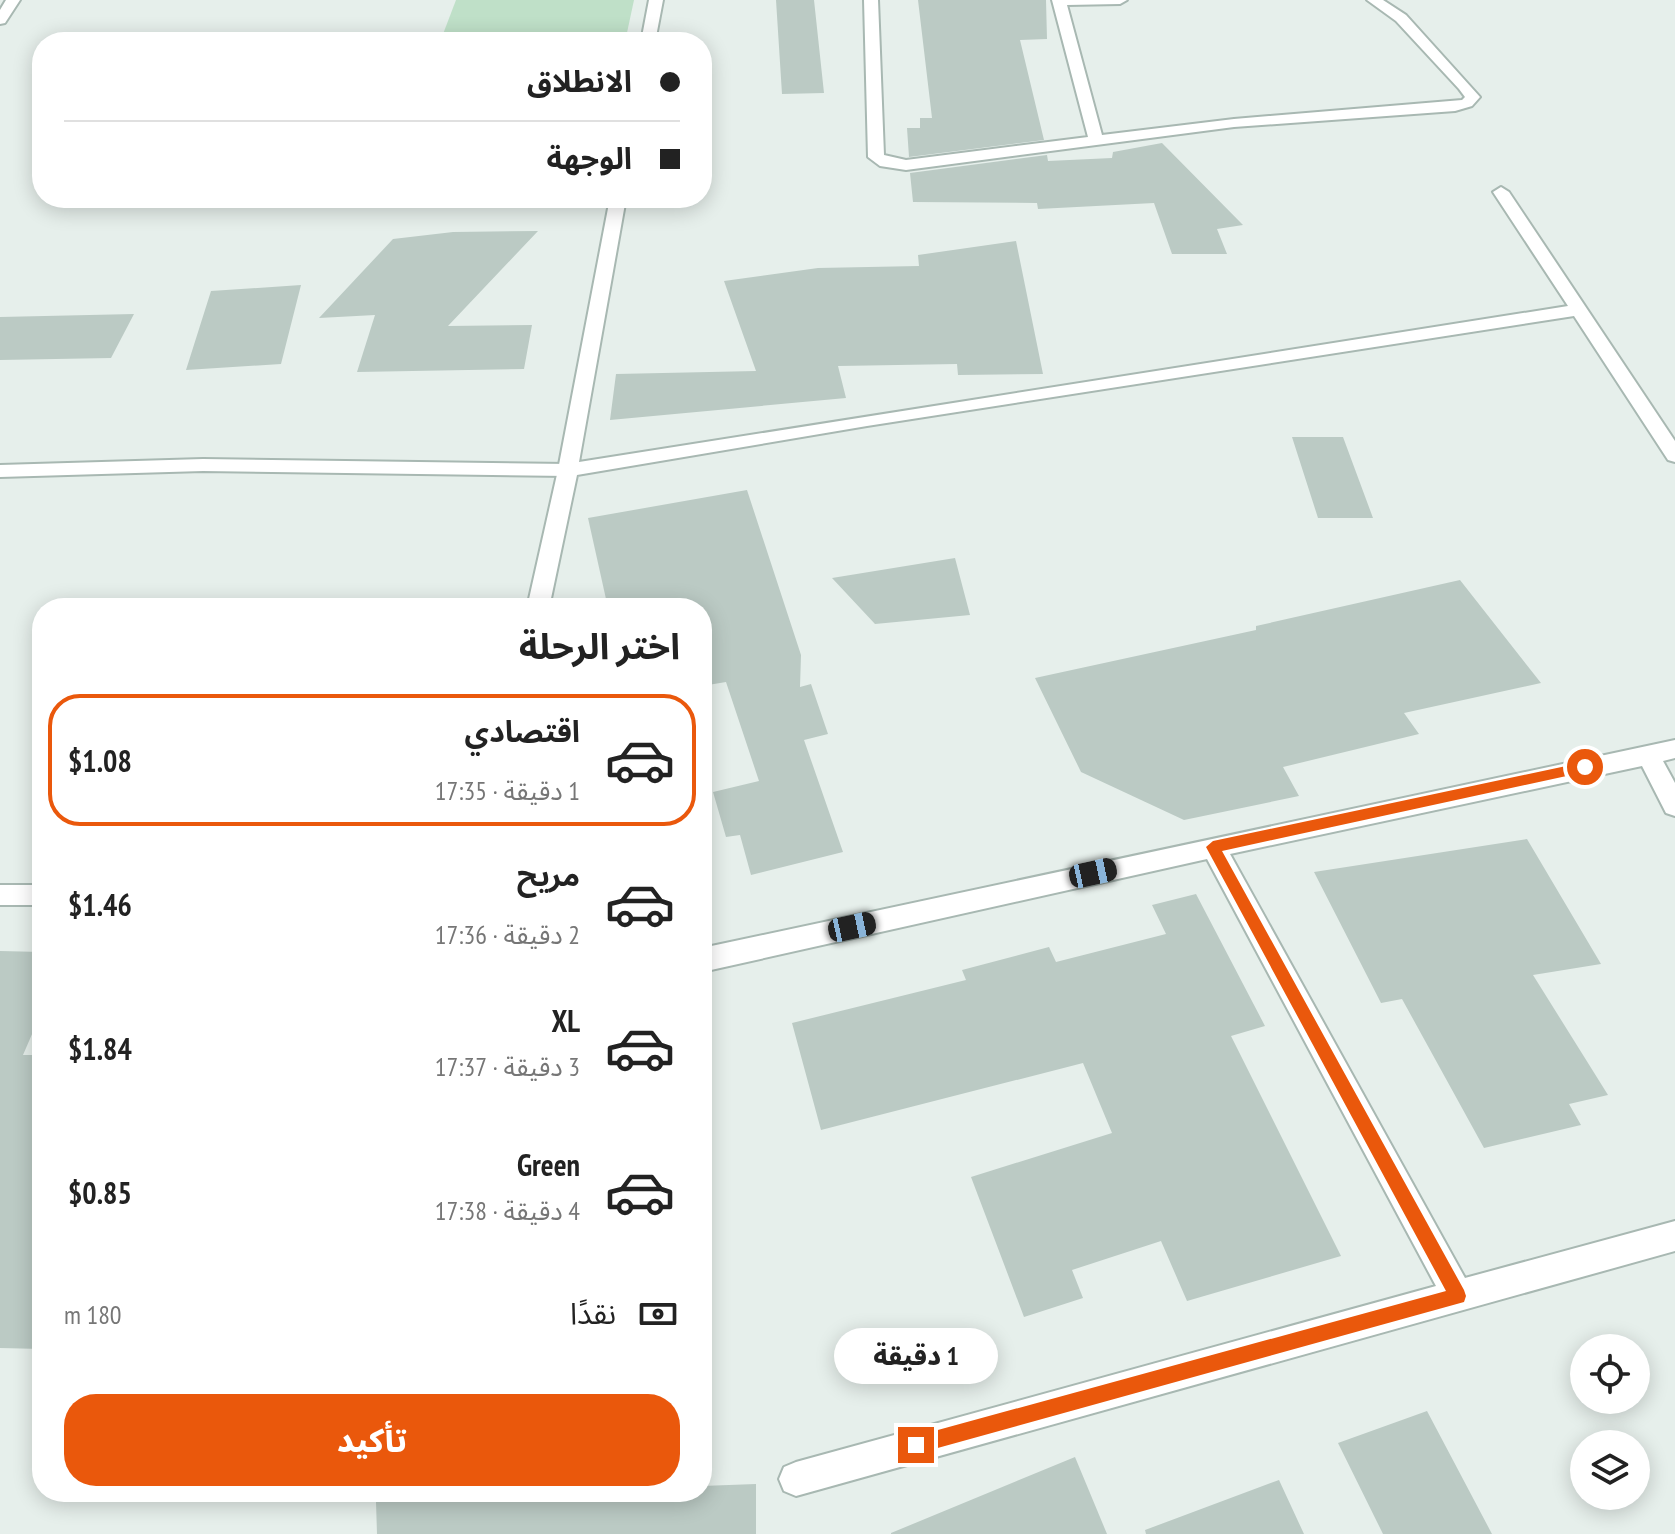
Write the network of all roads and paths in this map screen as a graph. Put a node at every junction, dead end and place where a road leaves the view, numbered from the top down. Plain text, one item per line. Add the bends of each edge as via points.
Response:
1 (13, 0) edge
2 (656, 0) edge
3 (871, 0) edge
4 (1120, 0) edge
5 (1374, 0) edge
6 (1059, 1) edge
7 (0, 20) edge
8 (650, 32) edge
9 (1096, 140) junction
10 (1501, 192) dead end
11 (616, 208) edge
12 (1577, 310) junction
13 (1675, 456) edge
14 (568, 470) junction
15 (0, 471) edge
16 (540, 598) edge
17 (1675, 749) edge
18 (1647, 753) junction
19 (1675, 806) edge
20 (1213, 847) junction
21 (0, 895) edge
22 (32, 895) edge
23 (712, 958) edge
24 (1675, 1236) edge
25 (1458, 1296) junction
26 (796, 1479) dead end

1 - 7 street
2 - 8 street
3 - 9 street via 874,146 876,157 885,163 906,165
4 - 6 street
5 - 9 street via 1401,18 1464,86 1473,97 1467,103
6 - 9 street
10 - 12 street
11 - 14 street
12 - 13 street
12 - 14 street
14 - 15 lane via 203,465
14 - 16 street
17 - 18 street
18 - 19 street
18 - 20 street
20 - 23 street
20 - 25 street
21 - 22 lane
24 - 25 street
25 - 26 street

